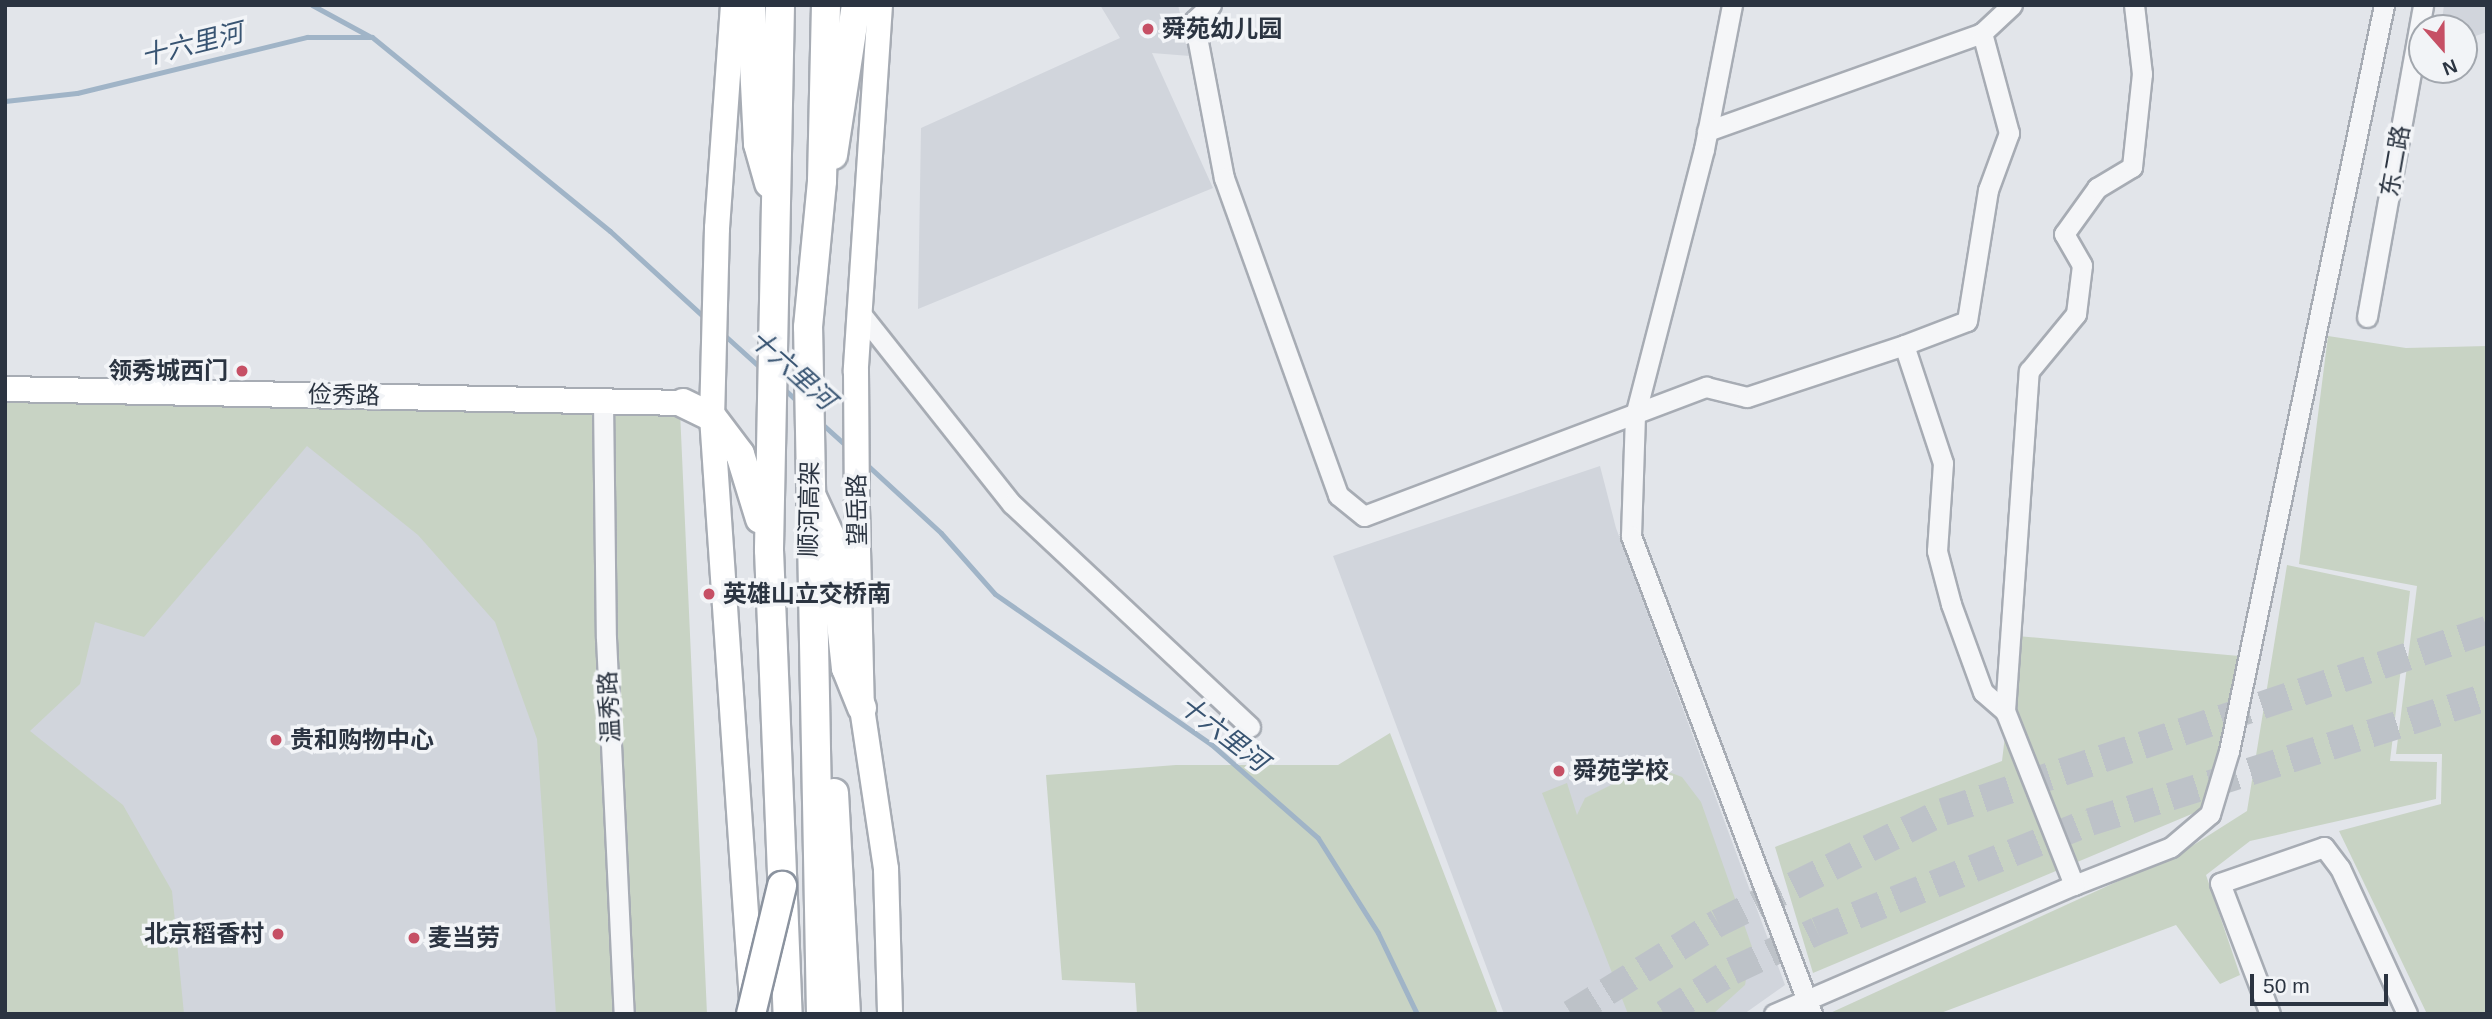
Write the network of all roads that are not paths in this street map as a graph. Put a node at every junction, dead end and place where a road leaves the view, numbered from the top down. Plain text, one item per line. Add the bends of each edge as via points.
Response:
1 (733, 5) edge
2 (751, 5) edge
3 (780, 5) edge
4 (825, 5) edge
5 (856, 5) edge
6 (880, 5) edge
7 (1211, 5) edge
8 (1732, 5) edge
9 (2012, 5) edge
10 (2134, 5) edge
11 (2384, 5) edge
12 (2423, 5) edge
13 (1982, 33) junction
14 (1707, 131) junction
15 (822, 181) junction
16 (775, 202) junction
17 (862, 315) junction
18 (2367, 317) dead end
19 (1905, 345) junction
20 (713, 352) junction
21 (5, 388) edge
22 (603, 401) junction
23 (683, 403) junction
24 (1635, 415) junction
25 (712, 417) junction
26 (717, 476) junction
27 (810, 487) junction
28 (770, 559) junction
29 (815, 693) junction
30 (862, 708) junction
31 (2005, 711) junction
32 (1250, 727) dead end
33 (782, 886) junction
34 (2074, 886) junction
35 (1808, 1005) edge
36 (624, 1014) edge
37 (751, 1014) edge
38 (788, 1014) edge
39 (821, 1014) edge
40 (846, 1014) edge
41 (890, 1014) edge
42 (1774, 1014) edge
43 (2270, 1014) edge
44 (2407, 1014) edge

1 - 20 main road
2 - 16 highway via 758,144
3 - 16 highway, 顺河高架
4 - 15 highway, 顺河高架
5 - 15 highway via 840,138
6 - 17 main road, 望岳路
7 - 24 street via 1194,21 1224,178 1338,495 1364,516
8 - 14 street
9 - 13 street
10 - 31 street via 2140,10 2141,74 2132,167 2097,188 2064,234 2082,265 2076,314 2029,371
11 - 34 street via 2229,751 2210,814 2171,846
12 - 18 street, 东二路
13 - 14 street
13 - 19 street via 2009,133 1987,190 1967,321
14 - 24 street
15 - 27 highway, 顺河高架 via 808,327
16 - 28 highway, 顺河高架
17 - 30 main road, 望岳路 via 856,371
17 - 32 street via 908,365 1012,504
19 - 24 street via 1747,397 1706,387
19 - 31 street via 1943,463 1937,551 1951,604 1983,692
20 - 23 main road via 702,383
20 - 25 main road
21 - 22 main road, 俭秀路
22 - 23 main road, 俭秀路
22 - 36 street, 温秀路 via 606,638
23 - 25 highway
23 - 26 main road
24 - 35 street via 1631,536
25 - 26 main road
25 - 28 highway via 740,454
26 - 37 main road
27 - 29 highway, 顺河高架
27 - 30 highway via 832,540 846,668
28 - 33 highway, 顺河高架
29 - 39 highway, 顺河高架
29 - 40 highway via 831,755
30 - 41 main road, 望岳路 via 886,869
31 - 34 street
33 - 37 highway, bridge
33 - 38 highway, 顺河高架, bridge
34 - 35 street
35 - 42 street
43 - 44 street via 2220,883 2324,847 2340,868

